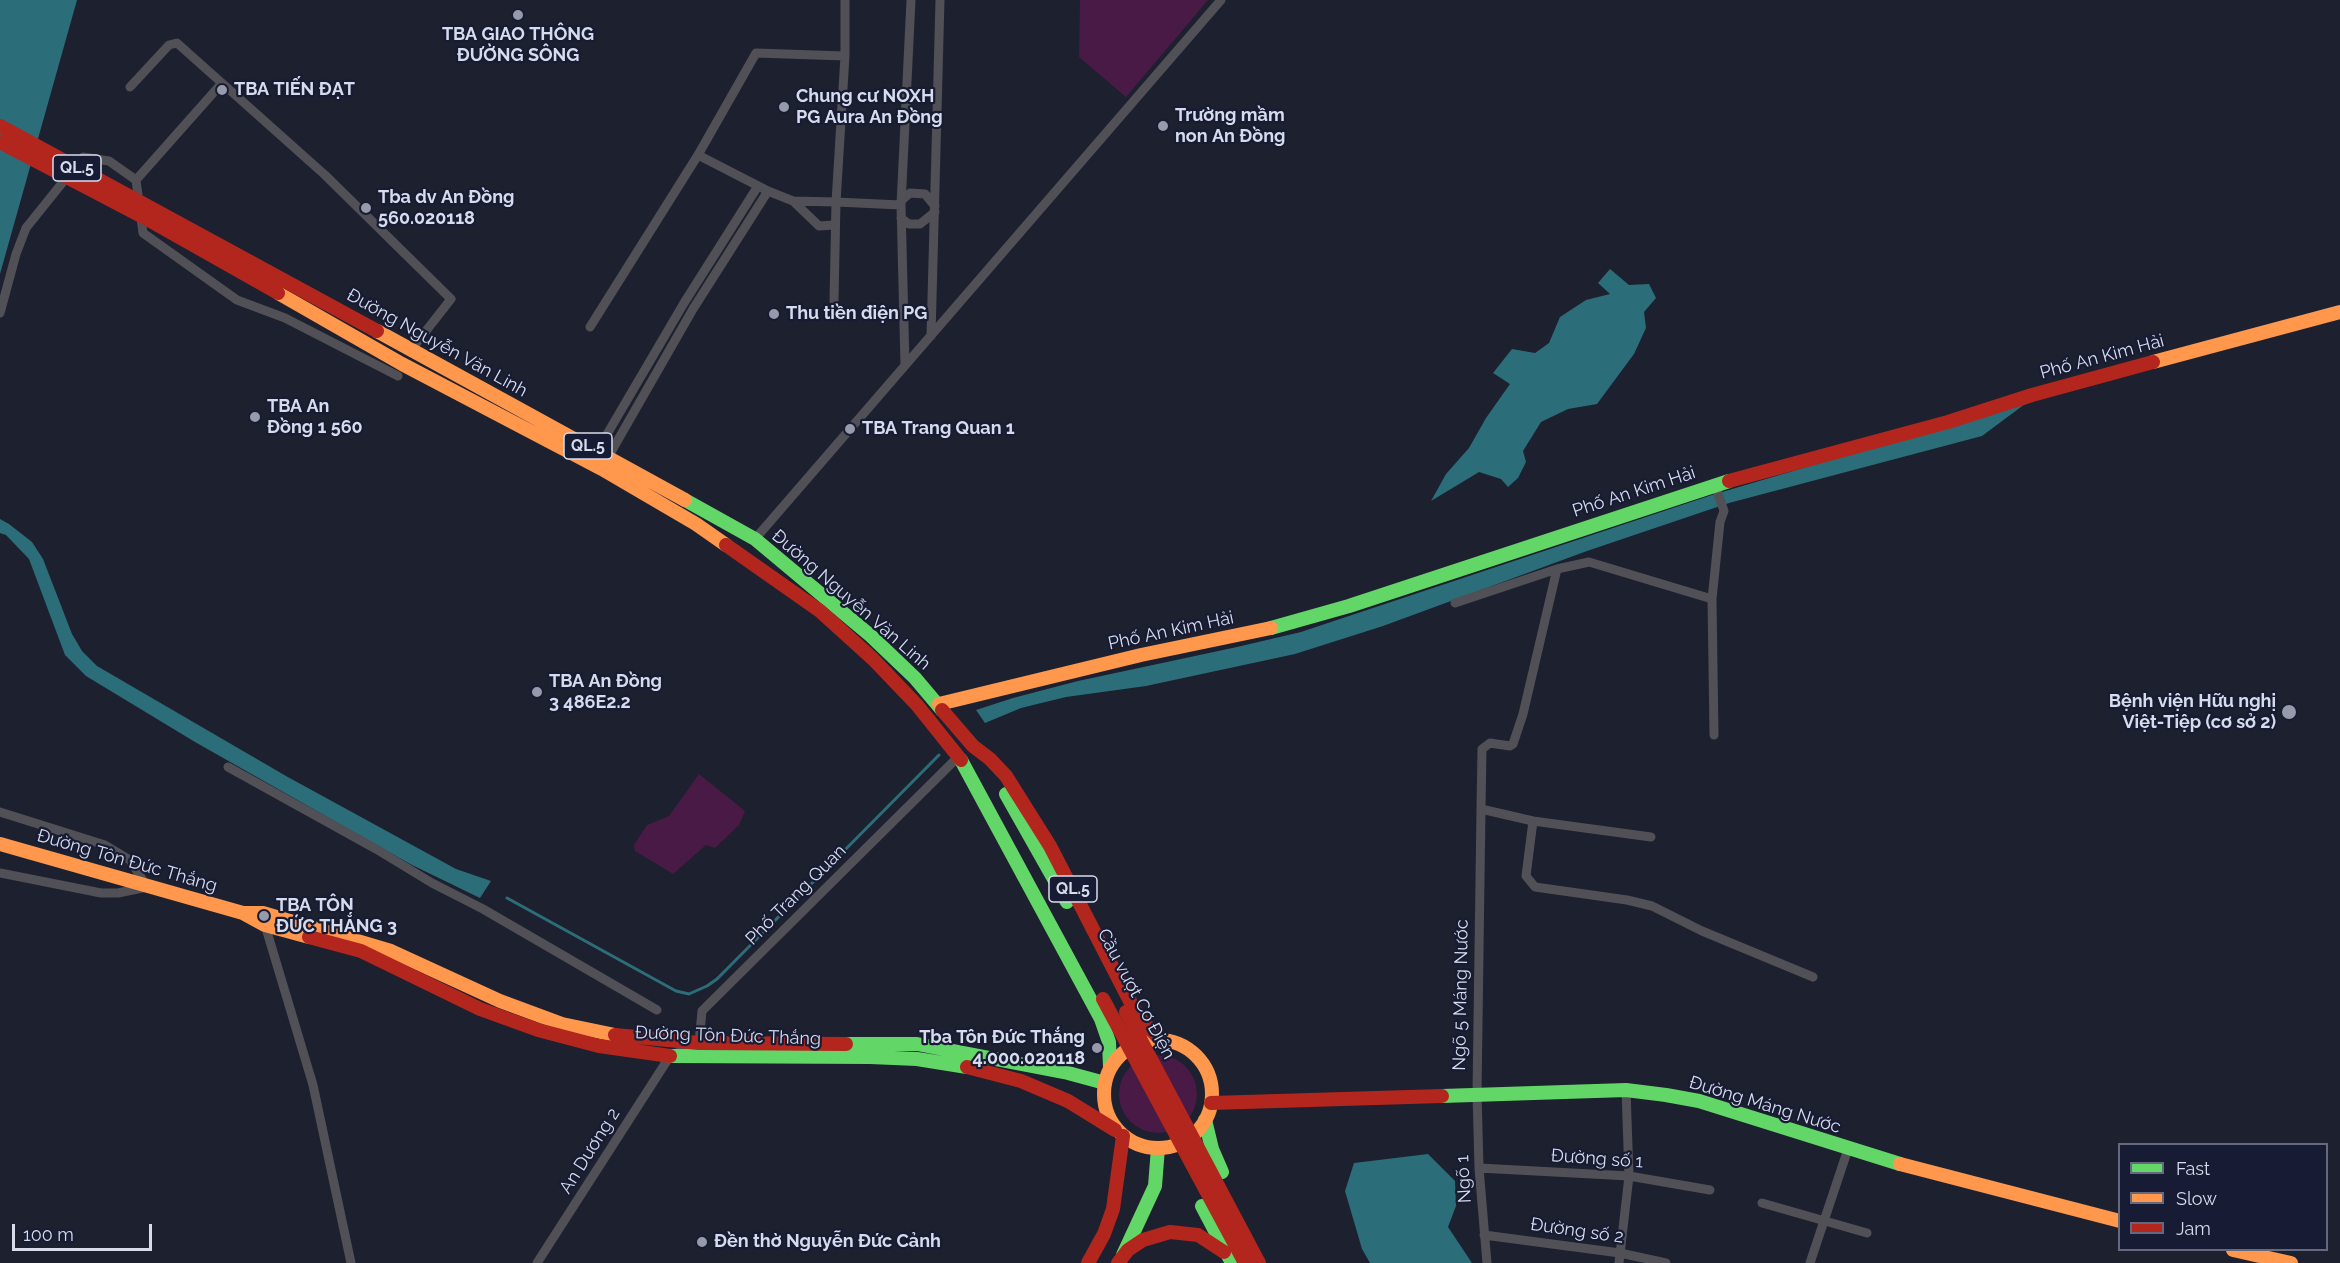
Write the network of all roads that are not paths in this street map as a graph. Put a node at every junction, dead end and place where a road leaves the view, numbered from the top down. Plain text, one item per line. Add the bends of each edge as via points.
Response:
1 (845, 0) edge
2 (911, 0) edge
3 (940, 0) edge
4 (1221, 0) edge
5 (844, 56) junction
6 (222, 83) junction
7 (130, 87) dead end
8 (0, 126) edge
9 (0, 142) edge
10 (698, 155) junction
11 (136, 180) junction
12 (758, 186) junction
13 (768, 191) junction
14 (793, 201) junction
15 (836, 202) junction
16 (901, 203) junction
17 (935, 209) junction
18 (151, 215) junction
19 (901, 218) junction
20 (834, 225) junction
21 (834, 301) dead end
22 (2340, 312) edge
23 (0, 313) edge
24 (590, 327) dead end
25 (931, 336) junction
26 (411, 350) junction
27 (906, 365) junction
28 (398, 376) dead end
29 (600, 460) junction
30 (1716, 487) junction
31 (755, 539) junction
32 (1557, 569) junction
33 (1712, 599) junction
34 (1455, 603) dead end
35 (939, 704) junction
36 (1714, 735) dead end
37 (973, 746) junction
38 (959, 756) junction
39 (228, 767) dead end
40 (998, 796) junction
41 (1481, 809) junction
42 (0, 812) edge
43 (1533, 821) junction
44 (1651, 837) dead end
45 (4, 845) edge
46 (0, 873) edge
47 (147, 887) junction
48 (243, 913) junction
49 (265, 926) junction
50 (1813, 977) dead end
51 (657, 1010) dead end
52 (1161, 1040) junction
53 (699, 1043) junction
54 (670, 1056) junction
55 (1110, 1067) junction
56 (1104, 1083) junction
57 (1626, 1090) junction
58 (1477, 1094) junction
59 (1211, 1103) junction
60 (1205, 1120) junction
61 (1119, 1133) junction
62 (1164, 1147) junction
63 (1848, 1149) junction
64 (1479, 1168) junction
65 (1629, 1176) junction
66 (1710, 1191) dead end
67 (1762, 1203) dead end
68 (1824, 1221) junction
69 (2118, 1221) edge
70 (1867, 1233) dead end
71 (1484, 1235) junction
72 (2237, 1251) edge
73 (1620, 1252) junction
74 (1230, 1261) edge
75 (351, 1263) edge
76 (537, 1263) edge
77 (1088, 1263) edge
78 (1118, 1263) edge
79 (1245, 1263) edge
80 (1260, 1263) edge
81 (1270, 1263) edge
82 (1487, 1263) edge
83 (1619, 1263) edge
84 (1666, 1263) edge
85 (1810, 1263) edge
86 (2291, 1263) edge

1 - 5 street
2 - 16 street
3 - 17 street
4 - 25 street
5 - 10 street via 756,53
5 - 15 street
6 - 7 street via 177,43 169,45
6 - 11 street
6 - 26 street via 325,175 451,299
8 - 18 main road, Đường Nguyễn Văn Linh / QL.5
9 - 18 main road, Đường Nguyễn Văn Linh / QL.5
10 - 12 street
10 - 24 street
11 - 23 street via 109,161 83,157 26,228
11 - 28 street via 143,233 237,300 285,318
12 - 13 street
12 - 29 street via 684,303
13 - 14 street
13 - 29 street
14 - 15 street
14 - 20 street via 819,226
15 - 16 street
15 - 20 street
16 - 17 street via 910,193 925,194
16 - 19 street
17 - 19 street via 920,224 909,224
17 - 25 street
18 - 26 main road, Đường Nguyễn Văn Linh / QL.5 via 218,243
18 - 29 main road, Đường Nguyễn Văn Linh / QL.5 via 402,364
19 - 27 street
20 - 21 street
22 - 30 main road, Phố An Kim Hải via 2055,388
25 - 27 street
26 - 29 main road, Đường Nguyễn Văn Linh / QL.5
27 - 31 street
29 - 31 main road, Đường Nguyễn Văn Linh / QL.5
29 - 38 main road, Đường Nguyễn Văn Linh / QL.5 via 820,610 917,705
30 - 33 street via 1724,510
30 - 35 main road, Phố An Kim Hải via 1280,626
31 - 35 main road, Đường Nguyễn Văn Linh / QL.5 via 871,636
32 - 33 street via 1589,562
32 - 34 street
32 - 41 street, Ngõ 5 Máng Nước via 1513,744 1490,743 1482,749
33 - 36 street
35 - 37 main road, Đường Nguyễn Văn Linh / QL.5
37 - 40 main road, Cầu vượt Cơ Điện
37 - 52 main road, Đường Nguyễn Văn Linh / QL.5 via 1006,776 1031,814 1133,1006
38 - 40 main road, Cầu vượt Cơ Điện
38 - 53 street, Phố Trang Quan via 702,1011
38 - 55 main road, Đường Nguyễn Văn Linh / QL.5 via 1101,1019 1109,1042
39 - 51 street
40 - 79 main road, Cầu vượt Cơ Điện
40 - 80 main road, Cầu vượt Cơ Điện via 1060,890
41 - 43 street
41 - 58 street, Ngõ 5 Máng Nước
42 - 47 street via 105,845 130,860
43 - 44 street
43 - 50 street via 1526,876 1535,887 1652,906
45 - 47 main road, Đường Tôn Đức Thắng
46 - 47 street via 101,893
47 - 48 main road, Đường Tôn Đức Thắng
48 - 49 main road, Đường Tôn Đức Thắng
48 - 53 main road, Đường Tôn Đức Thắng via 263,913 391,951 500,1001 562,1024 608,1034
49 - 54 main road, Đường Tôn Đức Thắng via 361,951 480,1009 538,1030 599,1046
49 - 75 street via 314,1085
52 - 55 main road via 1135,1044
52 - 59 main road via 1178,1043 1200,1059 1211,1084
53 - 54 street
53 - 56 main road, Đường Tôn Đức Thắng via 917,1044
54 - 61 main road, Đường Tôn Đức Thắng via 870,1057 956,1064 1044,1090
54 - 76 street, An Dương 2
55 - 56 main road
56 - 61 main road via 1105,1106
57 - 58 main road, Đường Máng Nước
57 - 63 main road, Đường Máng Nước via 1699,1101
57 - 65 street
58 - 59 main road, Đường Máng Nước
58 - 64 street, Ngõ 1
59 - 60 main road
60 - 62 main road via 1193,1135
60 - 81 main road via 1225,1179
61 - 62 main road via 1139,1145
61 - 77 main road via 1113,1209
62 - 74 main road
62 - 78 main road via 1155,1186
63 - 68 street
63 - 69 main road, Đường Máng Nước
64 - 65 street, Đường số 1
64 - 71 street, Ngõ 1
65 - 66 street, Đường số 1
65 - 73 street
67 - 68 street
68 - 70 street
68 - 85 street
71 - 73 street, Đường số 2
71 - 82 street, Ngõ 1
72 - 86 main road
73 - 83 street
73 - 84 street, Đường số 2
74 - 78 main road via 1207,1239 1170,1232 1143,1240

